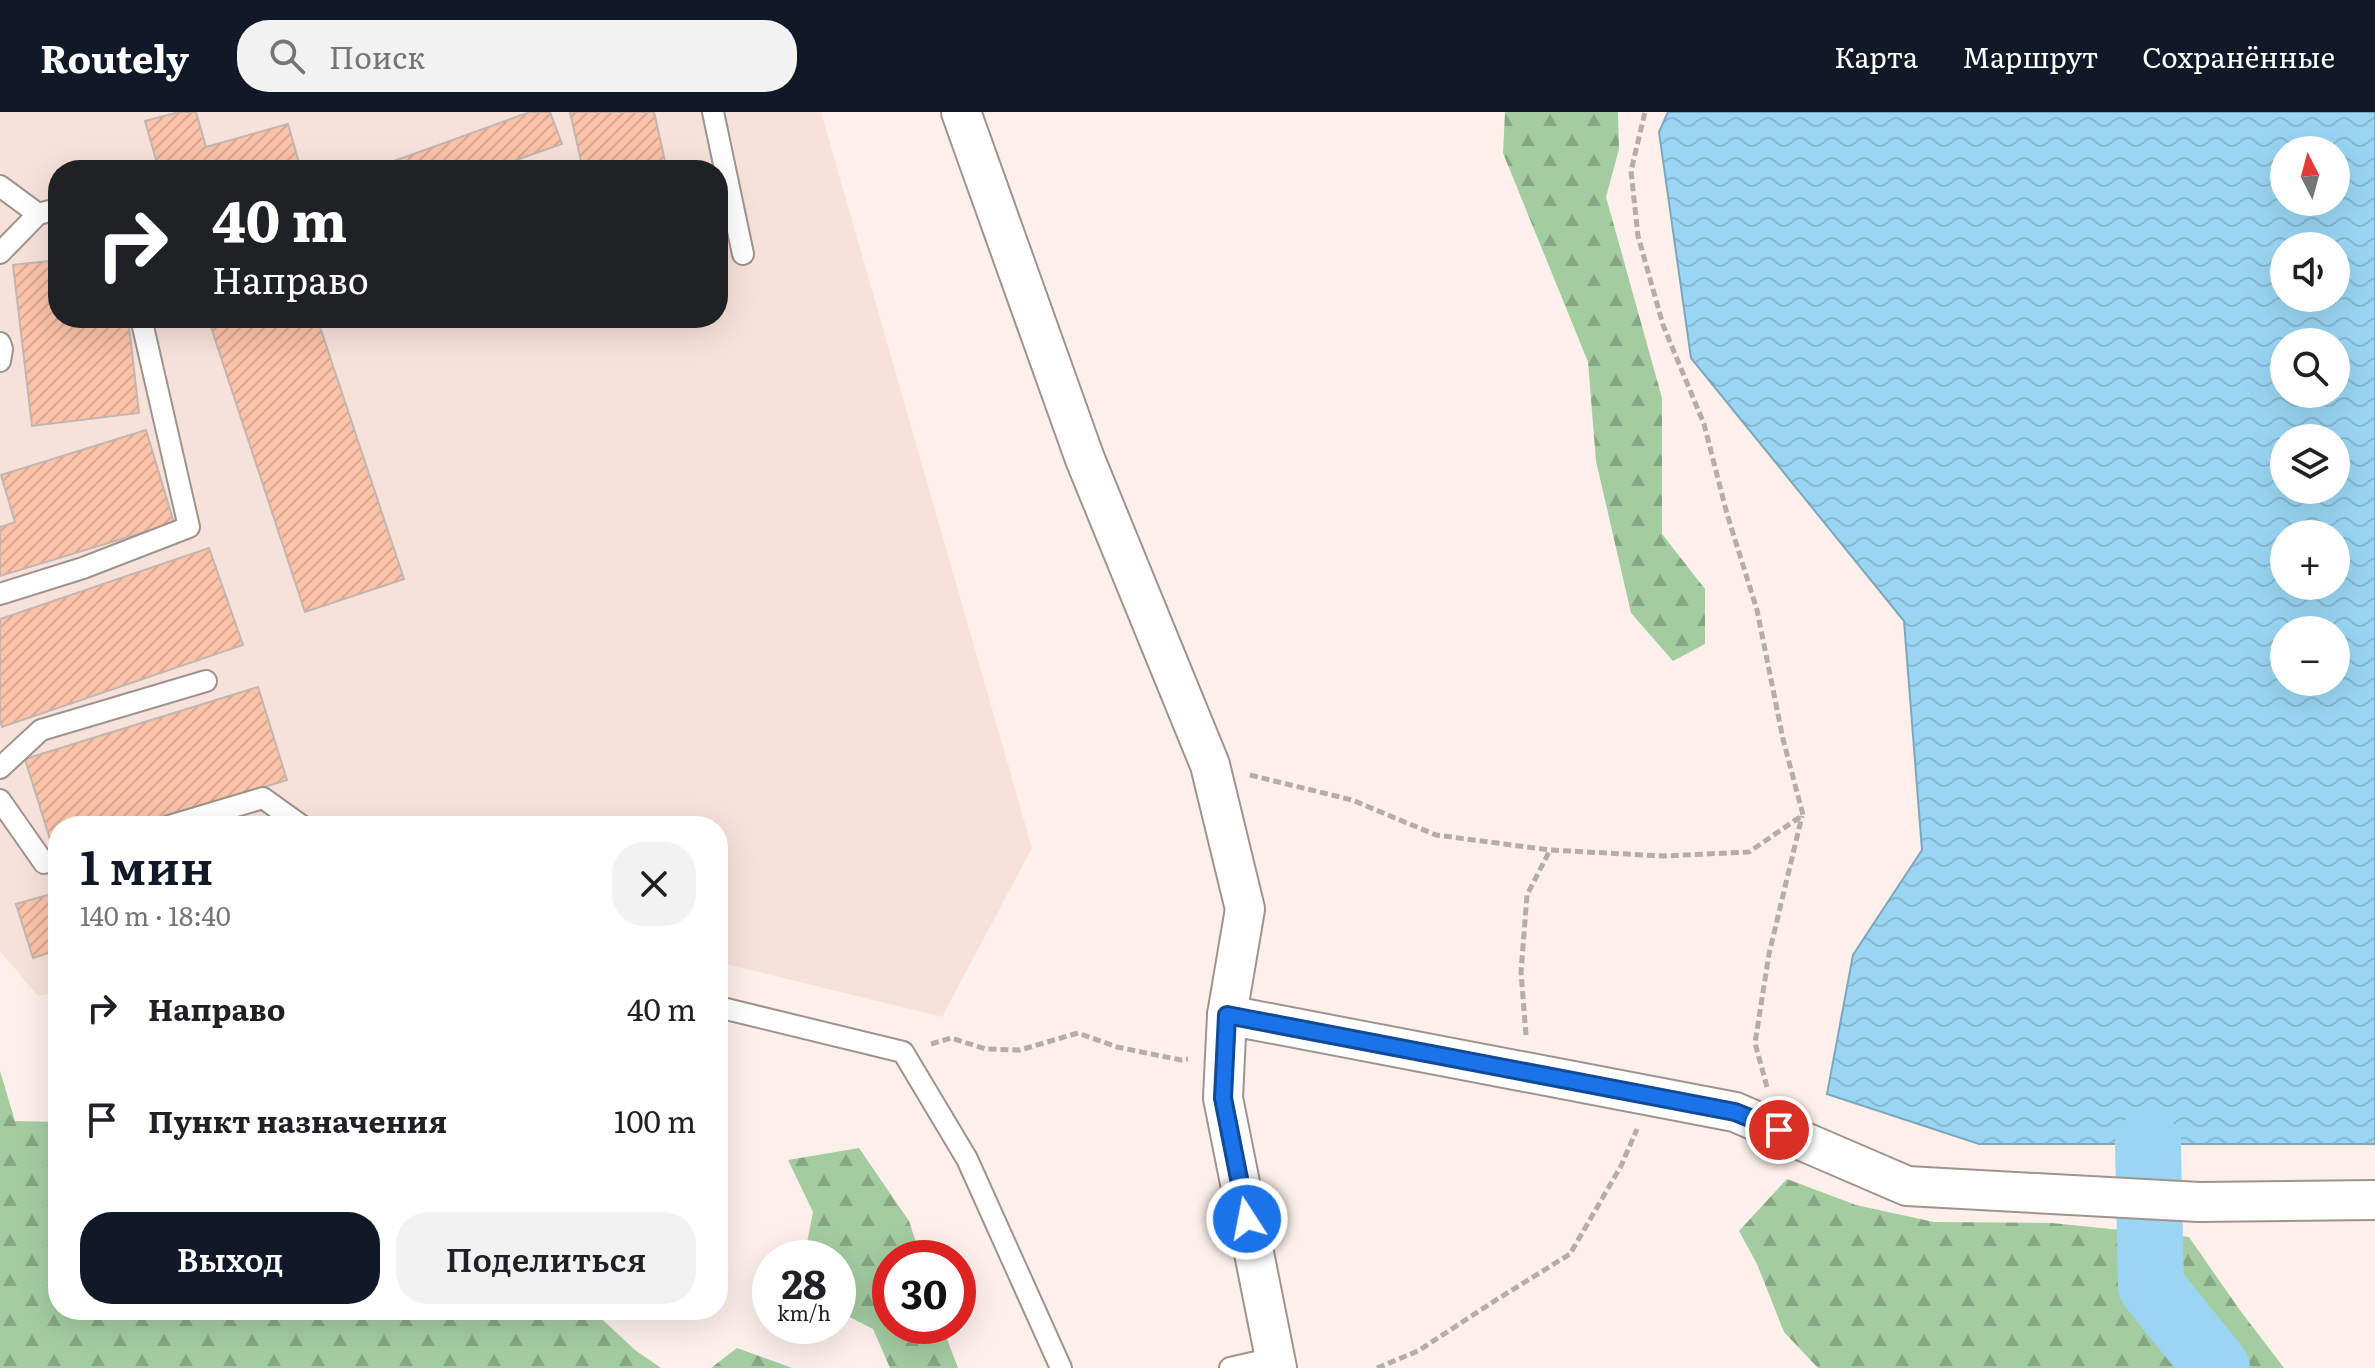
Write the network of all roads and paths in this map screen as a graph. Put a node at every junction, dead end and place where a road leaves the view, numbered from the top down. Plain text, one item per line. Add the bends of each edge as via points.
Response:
1 (713, 112) edge
2 (961, 112) edge
3 (1645, 112) edge
4 (723, 160) edge
5 (728, 183) edge
6 (0, 186) edge
7 (48, 211) edge
8 (0, 253) edge
9 (743, 254) dead end
10 (143, 328) edge
11 (0, 343) edge
12 (0, 361) edge
13 (0, 594) edge
14 (206, 681) dead end
15 (1210, 765) junction
16 (0, 768) edge
17 (0, 800) edge
18 (1803, 815) junction
19 (203, 816) edge
20 (288, 816) edge
21 (1550, 850) junction
22 (48, 862) edge
23 (728, 1009) edge
24 (1227, 1015) junction
25 (903, 1052) junction
26 (1225, 1055) junction
27 (1529, 1073) junction
28 (1652, 1096) junction
29 (1779, 1130) junction
30 (2375, 1200) edge
31 (1276, 1363) edge
32 (1061, 1368) edge
33 (1230, 1368) edge
34 (1377, 1368) edge

1 - 4 lane
2 - 15 street via 1085,459
3 - 18 path via 1631,171 1638,236 1663,325 1704,424 1757,610
5 - 9 lane
6 - 7 lane
7 - 8 lane
10 - 13 lane via 189,527
11 - 12 lane
14 - 16 lane via 41,730
15 - 21 path via 1352,800 1436,835
15 - 24 street via 1245,909
17 - 22 lane
18 - 21 path via 1749,852 1663,856
18 - 29 path via 1769,954 1755,1043
19 - 20 lane via 263,798
21 - 27 path via 1527,895 1521,972
23 - 25 lane
24 - 26 street
24 - 27 street
25 - 26 path via 951,1038 986,1049 1020,1050 1078,1033 1181,1060
25 - 32 lane via 967,1159
26 - 31 street via 1223,1098
27 - 28 street
28 - 29 street via 1735,1112
28 - 34 path via 1621,1166 1570,1254 1418,1351
29 - 30 street via 1907,1186 2199,1202
31 - 33 lane

